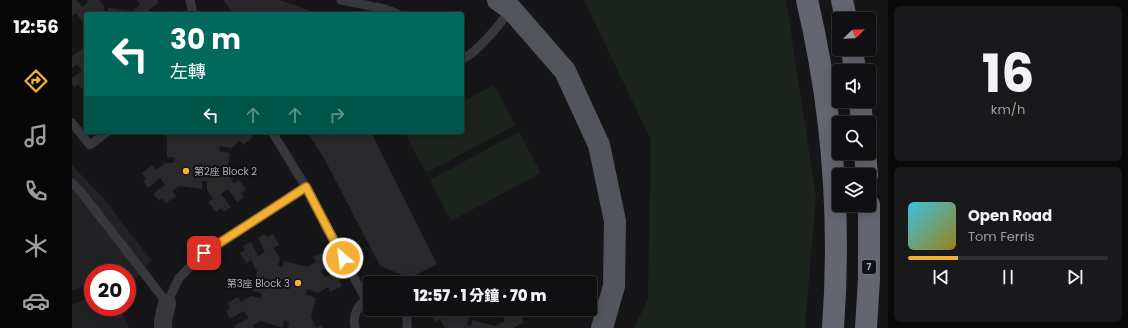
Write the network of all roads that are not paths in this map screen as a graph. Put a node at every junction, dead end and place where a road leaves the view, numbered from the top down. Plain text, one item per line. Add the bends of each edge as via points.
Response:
1 (190, 0) edge
2 (341, 0) edge
3 (808, 0) edge
4 (842, 0) edge
5 (505, 4) edge
6 (193, 12) edge
7 (393, 12) edge
8 (845, 12) edge
9 (464, 58) edge
10 (72, 123) edge
11 (104, 134) edge
12 (273, 134) edge
13 (72, 183) edge
14 (306, 187) junction
15 (868, 212) edge
16 (363, 289) edge
17 (363, 302) edge
18 (167, 303) junction
19 (408, 316) edge
20 (163, 328) edge
21 (355, 328) edge
22 (407, 328) edge
23 (602, 328) edge
24 (833, 328) edge
25 (866, 328) edge

1 - 6 lane
2 - 7 lane
3 - 24 highway via 821,68 832,166 836,264
4 - 8 highway
5 - 9 lane via 487,38
5 - 23 main road via 565,71 599,145 615,221 614,286
10 - 11 lane via 90,145
12 - 14 lane
13 - 18 lane
14 - 16 lane
14 - 18 lane via 204,253 179,278
15 - 25 highway, 7 via 869,280
17 - 21 lane via 355,314
18 - 20 street
19 - 22 lane

